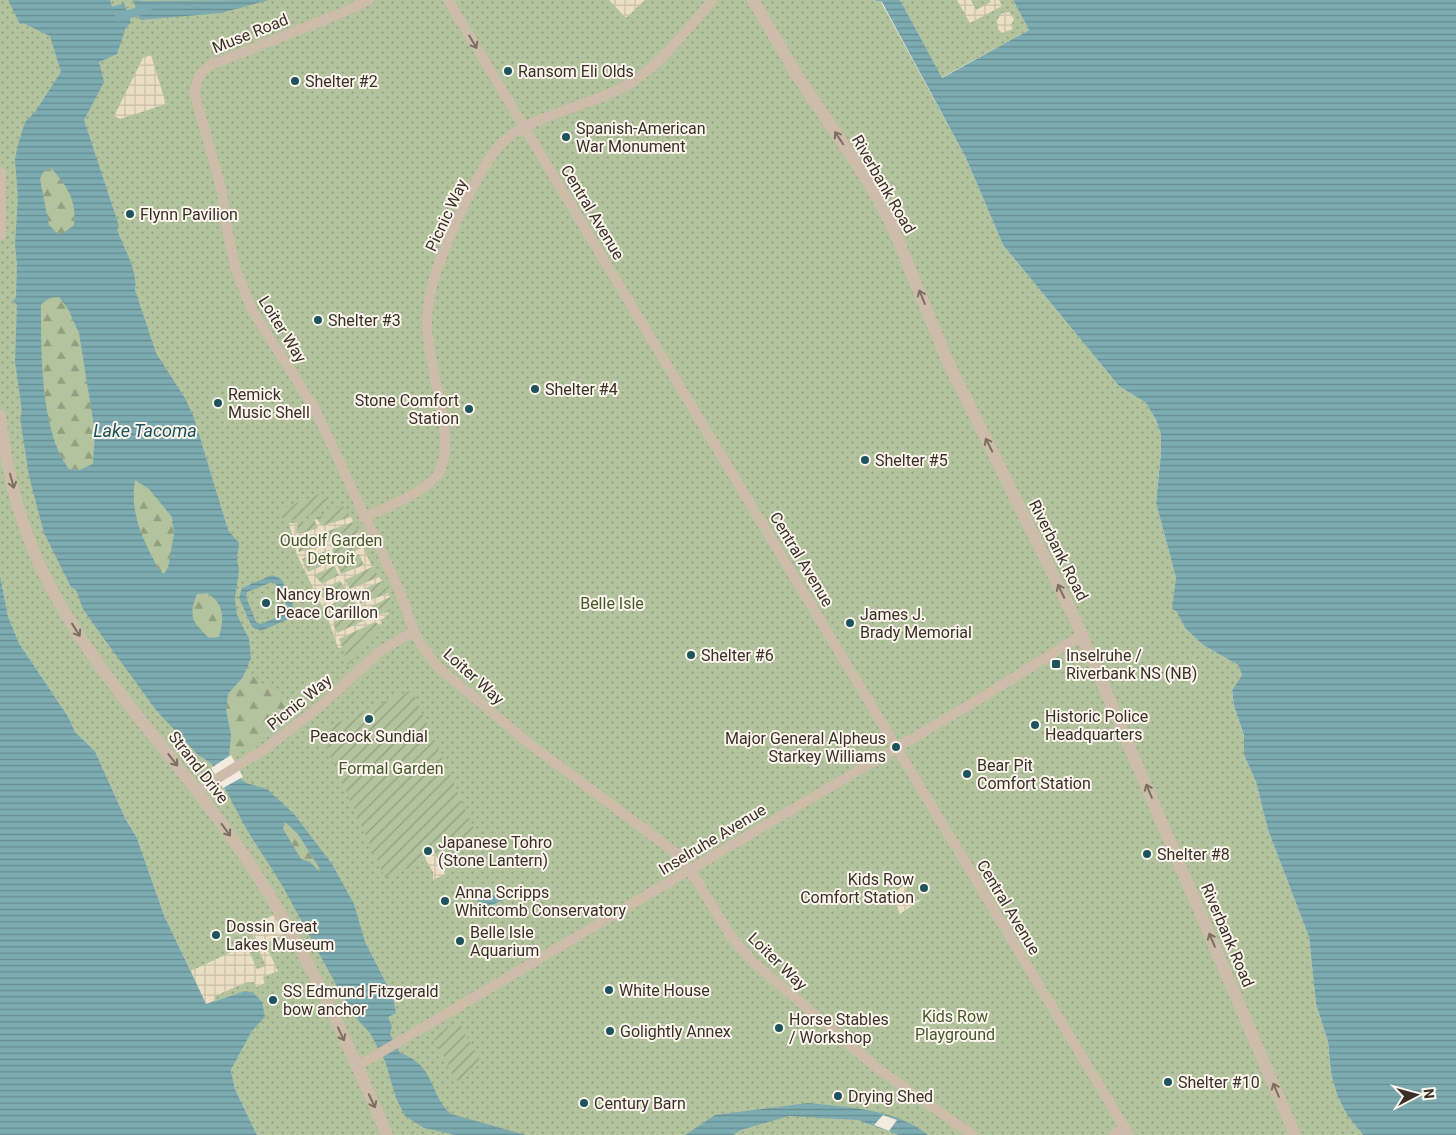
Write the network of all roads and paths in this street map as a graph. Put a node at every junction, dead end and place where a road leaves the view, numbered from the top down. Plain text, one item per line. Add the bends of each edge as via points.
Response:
1 (369, 0) edge
2 (448, 0) edge
3 (713, 0) edge
4 (753, 0) edge
5 (200, 74) joint
6 (524, 128) junction
7 (0, 173) edge
8 (0, 234) edge
9 (0, 416) edge
10 (364, 518) junction
11 (414, 631) junction
12 (1082, 635) junction
13 (896, 747) junction
14 (197, 791) junction
15 (689, 870) junction
16 (356, 1067) junction
17 (1127, 1132) edge
18 (387, 1135) edge
19 (973, 1135) edge
20 (1114, 1135) edge
21 (1294, 1135) edge

1 - 5 street, Muse Road via 211,65
2 -> 6 street, Central Avenue
3 - 6 street, Picnic Way via 661,58 635,80 619,90
12 -> 4 street, Riverbank Road via 948,362 891,223
5 - 10 street, Loiter Way via 195,85 196,100 222,191 227,230 244,294 275,349 316,409
6 - 10 street, Picnic Way via 502,142 472,190 452,233 430,296 427,336 446,442 444,464 427,486
6 - 13 street, Central Avenue
7 - 8 street
9 -> 14 street, Strand Drive via 6,459 22,516 56,597 89,650
10 - 11 street, Loiter Way via 400,592
11 - 14 street, Picnic Way via 380,651 323,704 265,749
11 - 15 street, Loiter Way via 439,668 526,741 676,853
12 - 13 street, Inselruhe Avenue
21 -> 12 street, Riverbank Road
13 - 15 street, Inselruhe Avenue
13 - 17 street, Central Avenue
14 -> 16 street, Strand Drive via 238,846 282,915
15 - 16 street, Inselruhe Avenue
15 - 19 street, Loiter Way via 730,935 752,961 878,1069
16 -> 18 street, Strand Drive
17 - 20 street

